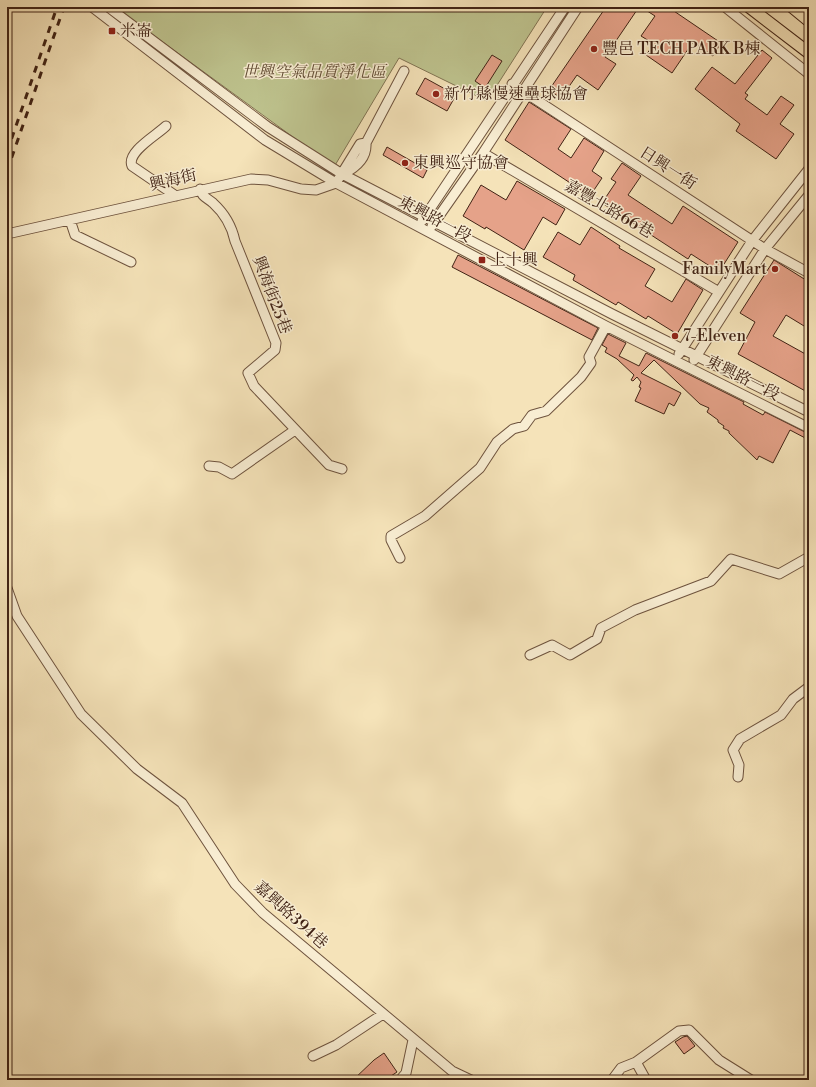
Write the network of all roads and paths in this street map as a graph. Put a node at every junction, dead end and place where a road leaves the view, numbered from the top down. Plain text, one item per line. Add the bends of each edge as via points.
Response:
1 (92, 7) edge
2 (108, 7) edge
3 (565, 7) edge
4 (578, 7) edge
5 (725, 7) edge
6 (749, 7) edge
7 (792, 7) edge
8 (121, 11) edge
9 (809, 21) edge
10 (809, 53) edge
11 (404, 71) dead end
12 (809, 74) edge
13 (512, 84) junction
14 (523, 91) junction
15 (166, 126) dead end
16 (483, 153) junction
17 (809, 169) edge
18 (342, 174) junction
19 (336, 183) junction
20 (200, 189) junction
21 (809, 195) edge
22 (176, 196) junction
23 (425, 217) junction
24 (70, 220) junction
25 (435, 222) junction
26 (418, 227) junction
27 (428, 233) junction
28 (7, 234) edge
29 (752, 241) junction
30 (765, 249) junction
31 (131, 262) dead end
32 (809, 273) edge
33 (719, 292) junction
34 (606, 326) junction
35 (682, 348) junction
36 (696, 356) junction
37 (676, 360) junction
38 (690, 368) junction
39 (809, 412) edge
40 (809, 428) edge
41 (295, 430) junction
42 (209, 466) dead end
43 (342, 468) dead end
44 (809, 557) edge
45 (400, 558) dead end
46 (7, 588) edge
47 (530, 655) dead end
48 (809, 687) edge
49 (738, 777) dead end
50 (383, 1014) junction
51 (413, 1040) junction
52 (313, 1056) dead end
53 (636, 1062) junction
54 (400, 1080) edge
55 (471, 1080) edge
56 (612, 1080) edge
57 (646, 1080) edge
58 (751, 1080) edge

1 - 19 street, 東興路一段 via 265,140
2 - 8 street, 東興路一段
3 - 13 street
4 - 14 street
5 - 12 street
6 - 10 main road
7 - 9 main road
8 - 18 street, 東興路一段 via 268,127
11 - 18 street via 366,143 367,147 357,167
13 - 14 street, 日興一街
13 - 23 street
14 - 16 street
14 - 29 street, 日興一街
15 - 22 street via 145,141 131,163
16 - 25 street
16 - 33 street, 嘉豐北路66巷
17 - 29 street
18 - 19 street
18 - 23 street, 東興路一段
19 - 20 street, 興海街 via 316,190 251,179
19 - 26 street, 東興路一段
20 - 22 street, 興海街
20 - 41 street, 興海街25巷 via 202,196 213,203 232,226 235,241 276,343 275,350 248,373 249,378
21 - 30 street
22 - 24 street, 興海街
23 - 25 street, 東興路一段
23 - 26 street
24 - 28 street, 興海街
24 - 31 street via 75,235
25 - 27 street
25 - 35 street, 東興路一段
26 - 27 street, 東興路一段
27 - 34 street, 東興路一段
29 - 30 street, 日興一街
29 - 33 street
30 - 32 street, 日興一街
30 - 36 street
33 - 35 street
34 - 37 street, 東興路一段
34 - 45 street via 589,357 591,363 587,370 571,387 546,411 532,415 524,426 513,429 497,442 480,468 425,516 391,536
35 - 36 street, 東興路一段
35 - 37 street
36 - 38 street
36 - 39 street, 東興路一段
37 - 38 street, 東興路一段
38 - 40 street, 東興路一段
41 - 42 street via 232,474 219,467
41 - 43 street, 興海街25巷 via 329,466
44 - 47 street via 779,574 731,559 711,581 635,610 601,628 597,639 570,655 552,645
46 - 50 street, 嘉興路394巷 via 17,616 81,714 137,769 182,803 235,884 262,913
48 - 49 street via 793,700 782,715 740,738 733,750 739,765
50 - 51 street, 嘉興路394巷
50 - 52 street via 336,1045
51 - 54 street via 406,1073
51 - 55 street, 嘉興路394巷 via 452,1072
53 - 56 street via 621,1068
53 - 57 street
53 - 58 street via 679,1031 689,1030 719,1060

